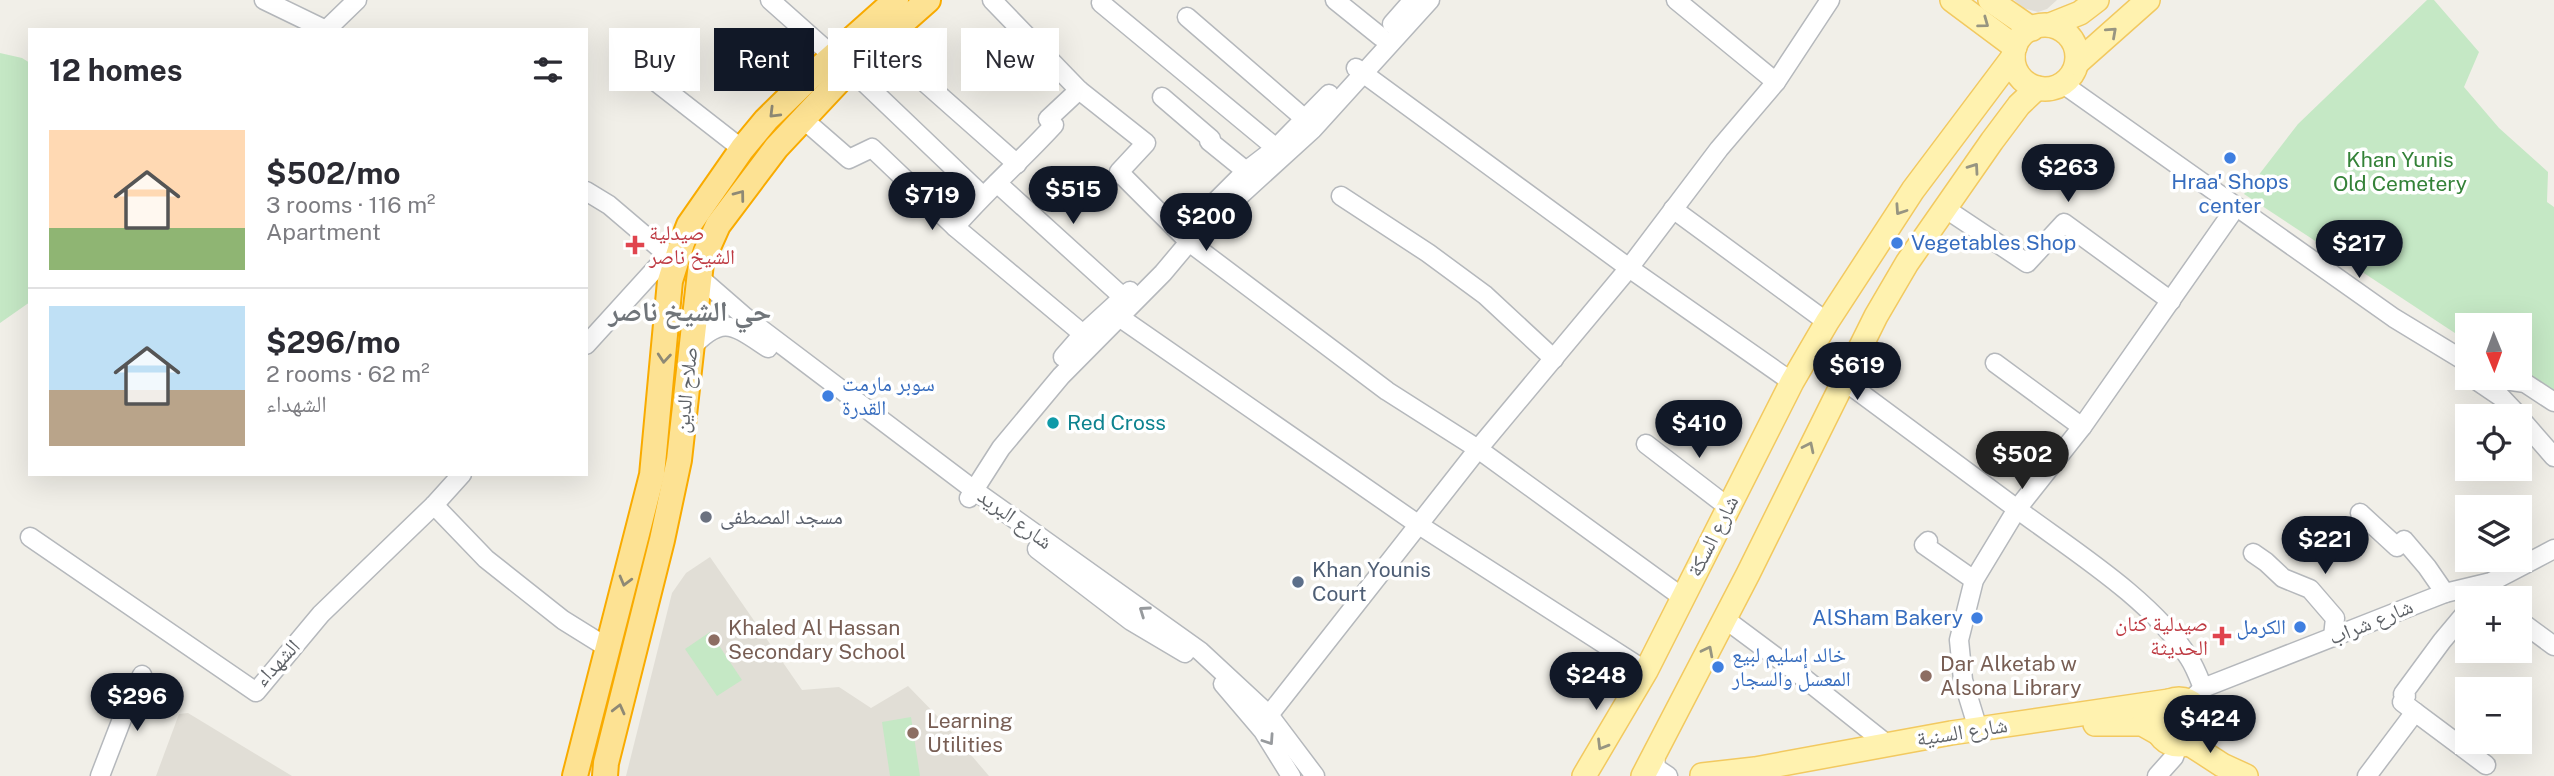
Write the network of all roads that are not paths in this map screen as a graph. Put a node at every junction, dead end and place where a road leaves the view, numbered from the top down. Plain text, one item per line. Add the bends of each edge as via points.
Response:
1 (264, 0) edge
2 (357, 0) edge
3 (770, 0) edge
4 (895, 0) edge
5 (928, 0) edge
6 (992, 0) edge
7 (1335, 0) edge
8 (1413, 0) edge
9 (1430, 0) edge
10 (1676, 0) edge
11 (1830, 0) edge
12 (1952, 0) edge
13 (1990, 0) edge
14 (2097, 0) edge
15 (2148, 0) edge
16 (1101, 3) dead end
17 (1187, 17) dead end
18 (2041, 27) junction
19 (322, 28) edge
20 (328, 28) edge
21 (871, 28) edge
22 (895, 28) edge
23 (1381, 37) junction
24 (828, 51) edge
25 (2014, 52) junction
26 (2077, 63) junction
27 (1359, 71) junction
28 (828, 73) edge
29 (828, 82) edge
30 (1776, 82) junction
31 (2063, 84) junction
32 (2037, 88) junction
33 (1079, 90) junction
34 (668, 91) edge
35 (871, 91) edge
36 (934, 91) edge
37 (1162, 97) dead end
38 (803, 119) junction
39 (1305, 119) junction
40 (1276, 148) junction
41 (742, 149) junction
42 (1017, 164) junction
43 (1246, 171) junction
44 (997, 183) junction
45 (588, 192) edge
46 (982, 195) junction
47 (1341, 196) dead end
48 (1673, 209) junction
49 (1946, 209) junction
50 (2233, 212) junction
51 (954, 227) junction
52 (1185, 239) junction
53 (671, 259) junction
54 (1629, 268) junction
55 (699, 277) junction
56 (1124, 298) junction
57 (2171, 301) junction
58 (1115, 314) junction
59 (1827, 322) junction
60 (1083, 334) junction
61 (588, 343) edge
62 (691, 348) junction
63 (2455, 355) edge
64 (1554, 359) junction
65 (1995, 363) dead end
66 (2455, 365) edge
67 (1843, 380) junction
68 (1792, 382) junction
69 (2532, 388) edge
70 (2491, 390) edge
71 (2554, 402) edge
72 (2507, 404) edge
73 (2082, 427) junction
74 (2532, 432) edge
75 (1646, 444) dead end
76 (1478, 449) junction
77 (2554, 457) edge
78 (460, 476) edge
79 (967, 490) junction
80 (433, 505) junction
81 (1728, 507) junction
82 (2017, 509) junction
83 (2360, 513) dead end
84 (1419, 524) junction
85 (30, 537) dead end
86 (1927, 541) dead end
87 (2554, 549) edge
88 (2253, 553) dead end
89 (1975, 580) junction
90 (2496, 586) edge
91 (2445, 593) junction
92 (2455, 593) edge
93 (1682, 597) junction
94 (615, 617) junction
95 (1725, 619) junction
96 (641, 621) junction
97 (2455, 626) edge
98 (2532, 630) edge
99 (2333, 637) junction
100 (2554, 646) edge
101 (608, 648) junction
102 (1646, 671) junction
103 (142, 676) dead end
104 (2187, 697) junction
105 (2415, 712) junction
106 (1269, 715) junction
107 (1979, 729) junction
108 (2175, 740) junction
109 (1888, 745) junction
110 (1656, 753) junction
111 (2486, 765) dead end
112 (607, 774) edge
113 (1701, 775) edge
114 (100, 776) edge
115 (576, 776) edge
116 (1291, 776) edge
117 (1315, 776) edge
118 (1584, 776) edge
119 (1643, 776) edge
120 (1668, 776) edge
121 (1778, 776) edge
122 (2157, 776) edge
123 (2246, 776) edge
124 (2367, 776) edge

1 - 19 street
2 - 20 street
3 - 24 street
4 - 21 highway, صلاح الدين
5 - 22 highway, صلاح الدين
6 - 33 street
7 - 23 street
8 - 23 street
9 - 27 street
10 - 30 street
11 - 30 street
12 -> 25 main road
13 - 18 main road
14 - 18 main road via 2080,13
26 -> 15 main road
16 - 40 street
17 - 39 street
18 - 25 main road via 2020,37
18 - 26 main road via 2067,34 2074,42
23 - 27 street
25 - 32 main road via 2020,77
25 -> 59 main road, شارع السكة via 1913,190
26 - 31 main road
27 - 39 street
27 - 52 street via 1313,129
27 - 54 street
28 -> 41 highway, صلاح الدين via 766,120
29 - 38 highway, صلاح الدين
30 - 48 street
31 - 32 main road
31 - 50 street
49 -> 32 main road via 2019,105
33 - 42 street via 1048,119 1054,124
33 - 52 street via 1146,143 1119,172
34 - 41 street
35 - 46 street
36 - 42 street
37 - 43 street
38 - 51 street via 849,159 872,149
55 -> 38 highway, صلاح الدين via 718,225
39 - 40 street
40 - 43 street
41 - 53 highway, صلاح الدين
42 - 44 street
43 - 52 street
44 - 46 street
44 - 56 street
45 - 53 street
46 - 51 street
47 - 64 street via 1485,295
48 - 54 street
48 - 59 street
49 - 57 street via 2027,263 2064,223
49 - 67 main road via 1907,262
50 - 57 street
50 - 63 street
50 - 66 street
51 - 60 street
52 - 56 street
52 - 58 street
52 - 76 street via 1387,391
53 - 61 street
53 -> 94 highway, صلاح الدين via 652,475
54 - 64 street
54 - 68 street
55 - 62 highway, صلاح الدين
55 - 79 street, شارع البريد
56 - 58 street
57 - 73 street
58 - 60 street
58 - 79 street
58 - 84 street
59 - 68 main road, شارع السكة
60 - 79 street via 1019,409
62 - 79 street, شارع البريد via 715,328 730,326 743,332
62 - 96 highway, صلاح الدين via 679,460
64 - 76 street
65 - 73 street
67 - 82 street
95 -> 67 main road
68 - 81 main road, شارع السكة
69 - 71 street
70 - 72 street
73 - 82 street
74 - 77 street
75 - 81 street
76 - 84 street
76 - 93 street
78 - 80 street, الشهداء
106 -> 79 street, شارع البريد via 1200,651
79 -> 116 street, شارع البريد via 1130,621 1220,680 1263,731
80 - 85 street, الشهداء via 321,614 256,692
80 - 101 street via 486,559 563,620
81 - 93 main road, شارع السكة
82 - 89 street
82 - 104 street via 2135,599 2171,635 2189,659
83 - 91 street via 2397,547 2404,540
84 - 102 street
84 - 106 street
86 - 89 street via 1924,545
87 - 90 street, شارع شراب
88 - 99 street via 2283,578 2310,589 2335,618
89 - 107 street via 1959,640 1963,680
91 - 92 street, شارع شراب
91 - 99 street, شارع شراب
93 - 102 main road, شارع السكة
94 - 96 highway
94 - 101 highway, صلاح الدين
95 - 109 street
110 -> 95 main road
112 -> 96 highway, صلاح الدين
97 - 105 street via 2403,694 2402,702
98 - 100 street
99 - 104 street, شارع شراب
101 - 115 highway, صلاح الدين
102 -> 118 main road, شارع السكة
103 - 114 street
104 - 107 main road, شارع السنية
104 - 108 main road via 2200,712 2202,726 2199,734
104 - 108 main road via 2163,705 2156,717
105 - 111 street
105 - 124 street
106 - 117 street, شارع البريد
107 - 109 main road, شارع السنية
108 - 121 main road, شارع السنية via 2142,724 2066,724
108 - 122 street via 2174,757
108 - 123 main road, شارع السنية
109 - 113 main road, شارع السنية
110 - 119 main road
110 - 120 street via 1656,768

